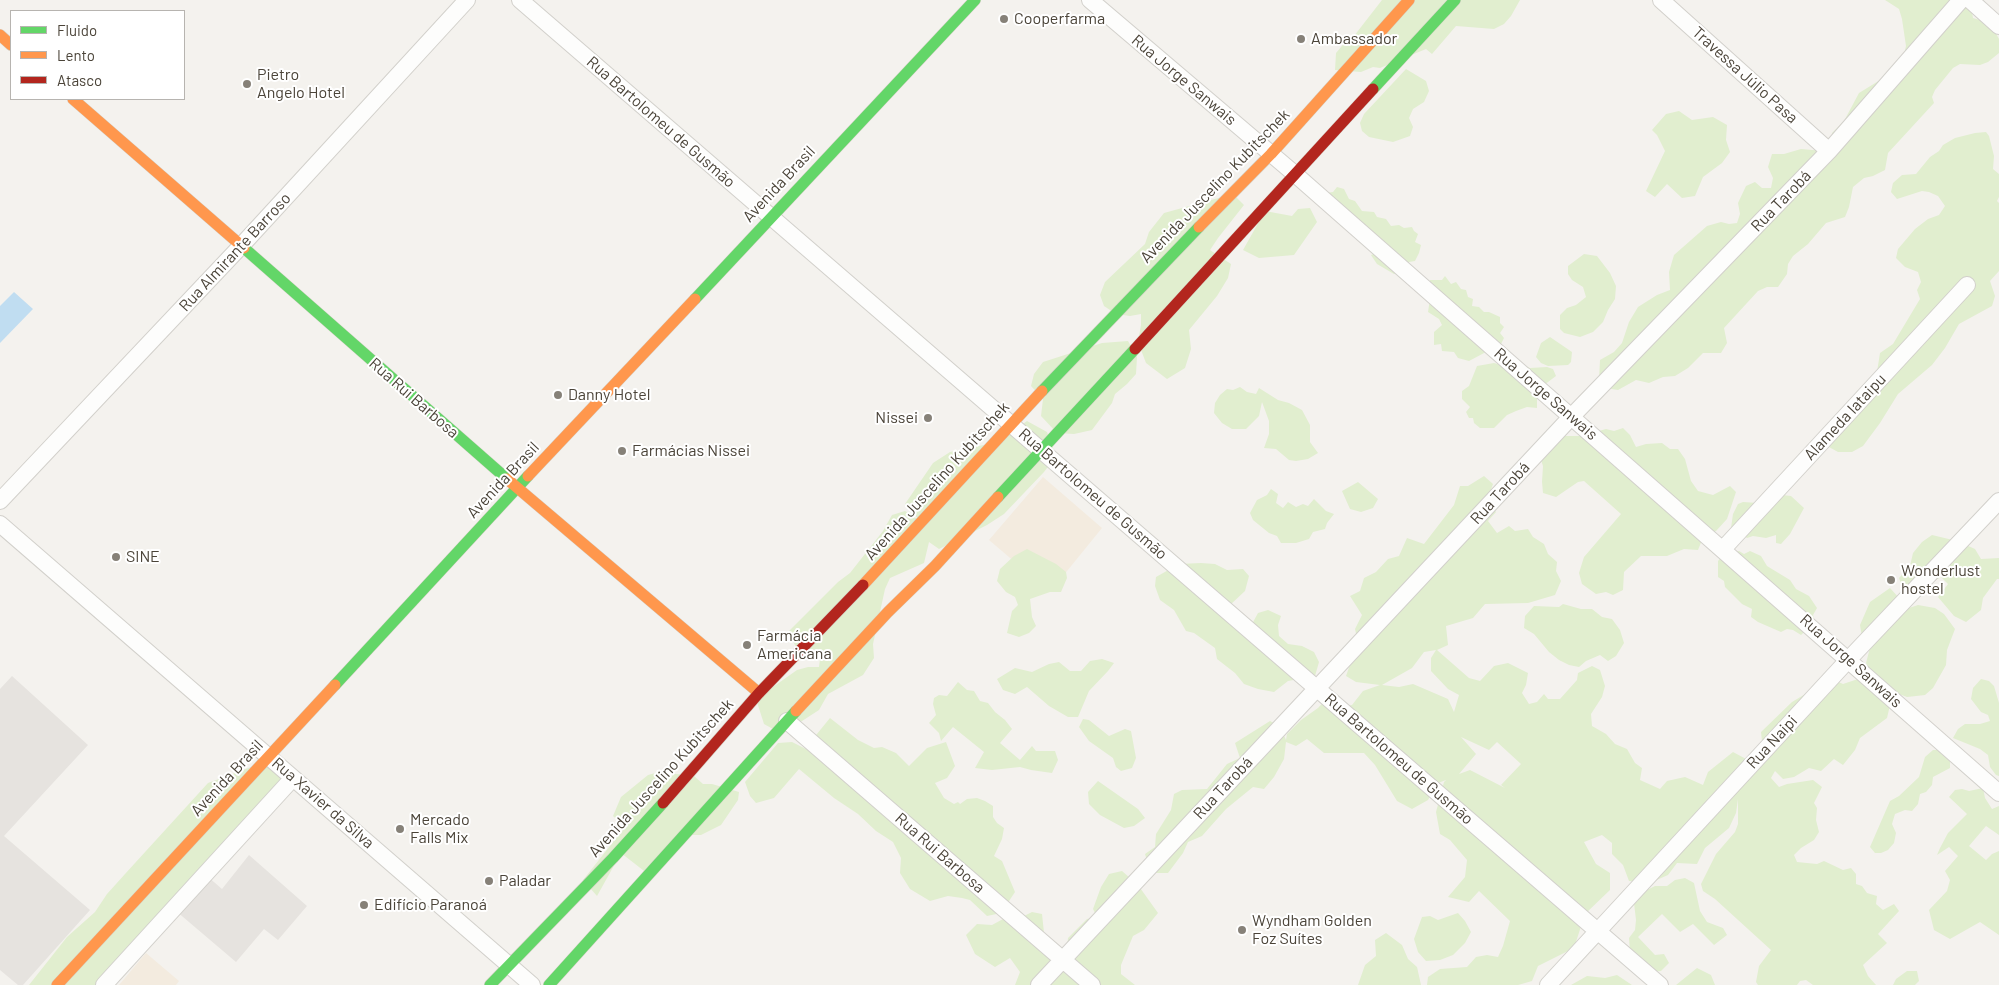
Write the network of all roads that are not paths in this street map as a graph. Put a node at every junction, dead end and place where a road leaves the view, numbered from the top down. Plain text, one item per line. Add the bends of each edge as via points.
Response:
1 (467, 0) edge
2 (520, 0) edge
3 (975, 0) edge
4 (1090, 0) edge
5 (1409, 0) edge
6 (1456, 0) edge
7 (1661, 0) edge
8 (1961, 0) edge
9 (1970, 0) edge
10 (1999, 26) edge
11 (0, 35) edge
12 (10, 44) edge
13 (74, 100) edge
14 (1829, 150) junction
15 (1272, 154) junction
16 (1296, 175) junction
17 (771, 217) junction
18 (241, 246) junction
19 (1967, 285) dead end
20 (1572, 416) junction
21 (1012, 424) junction
22 (1041, 448) junction
23 (517, 488) junction
24 (0, 501) edge
25 (1999, 501) edge
26 (927, 515) junction
27 (0, 524) edge
28 (923, 535) dead end
29 (1723, 549) junction
30 (926, 554) dead end
31 (934, 566) junction
32 (889, 598) dead end
33 (888, 612) junction
34 (1849, 659) junction
35 (1316, 688) junction
36 (758, 693) junction
37 (787, 722) junction
38 (269, 757) junction
39 (293, 778) junction
40 (1999, 793) edge
41 (1597, 930) junction
42 (1062, 959) junction
43 (509, 965) junction
44 (57, 985) edge
45 (104, 985) edge
46 (490, 985) edge
47 (532, 985) edge
48 (549, 985) edge
49 (1039, 985) edge
50 (1092, 985) edge
51 (1548, 985) edge
52 (1660, 985) edge

1 - 18 street, Rua Almirante Barroso
2 - 17 street, Rua Bartolomeu de Gusmão
3 - 17 main road, Avenida Brasil
4 - 15 street, Rua Jorge Sanwais
5 - 15 main road, Avenida Juscelino Kubitschek
6 - 16 main road
7 - 14 street, Travessa Júlio Pasa
8 - 14 street, Rua Tarobá
9 - 10 street
11 - 12 main road
13 - 18 main road, Rua Rui Barbosa
14 - 20 street, Rua Tarobá
15 - 16 street, Rua Jorge Sanwais
15 - 21 main road, Avenida Juscelino Kubitschek via 1125,303
16 - 20 street, Rua Jorge Sanwais
16 - 22 main road
17 - 21 street, Rua Bartolomeu de Gusmão
17 - 23 main road, Avenida Brasil
18 - 23 main road, Rua Rui Barbosa
18 - 24 street, Rua Almirante Barroso
19 - 29 street, Alameda Iataipu
20 - 29 street, Rua Jorge Sanwais
20 - 35 street, Rua Tarobá
21 - 22 street, Rua Bartolomeu de Gusmão
21 - 26 main road, Avenida Juscelino Kubitschek
22 - 31 main road
22 - 35 street, Rua Bartolomeu de Gusmão
23 - 36 main road, Rua Rui Barbosa
23 - 38 main road, Avenida Brasil
25 - 34 street, Rua Naipi
26 - 28 main road
26 - 36 main road, Avenida Juscelino Kubitschek via 883,571
27 - 38 street, Rua Xavier da Silva
29 - 34 street, Rua Jorge Sanwais
30 - 31 main road
31 - 33 main road
32 - 33 main road
33 - 37 main road
34 - 40 street, Rua Jorge Sanwais
34 - 41 street, Rua Naipi
35 - 41 street, Rua Bartolomeu de Gusmão
35 - 42 street, Rua Tarobá
36 - 43 main road, Avenida Juscelino Kubitschek via 613,858
37 - 42 street, Rua Rui Barbosa
37 - 48 main road
38 - 39 street, Rua Xavier da Silva
38 - 44 main road, Avenida Brasil
39 - 43 street, Rua Xavier da Silva
39 - 45 street
41 - 51 street, Rua Naipi
41 - 52 street, Rua Bartolomeu de Gusmão
42 - 49 street, Rua Tarobá
42 - 50 street, Rua Rui Barbosa
43 - 46 main road, Avenida Juscelino Kubitschek
43 - 47 street, Rua Xavier da Silva

